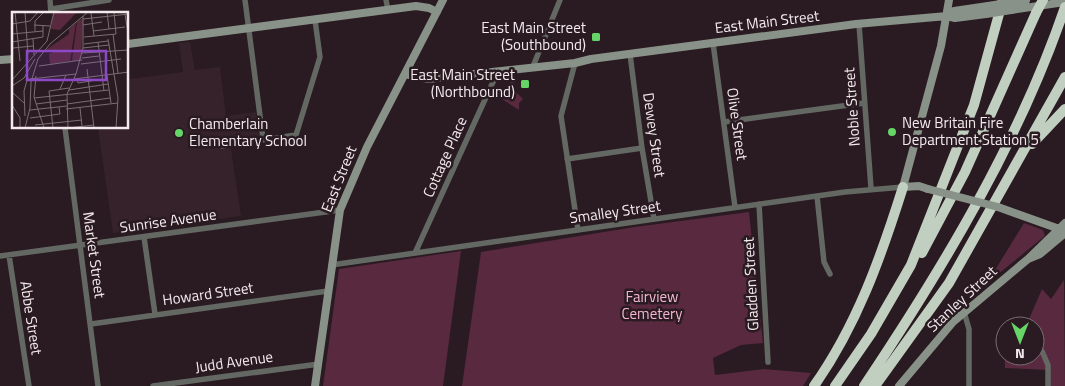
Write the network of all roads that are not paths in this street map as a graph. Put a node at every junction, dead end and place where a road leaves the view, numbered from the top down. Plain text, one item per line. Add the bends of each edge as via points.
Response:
1 (50, 0) edge
2 (109, 0) edge
3 (245, 0) edge
4 (386, 0) edge
5 (443, 0) edge
6 (560, 0) edge
7 (949, 0) edge
8 (1026, 0) edge
9 (1048, 2) edge
10 (1065, 2) edge
11 (1009, 4) edge
12 (1065, 7) edge
13 (388, 10) junction
14 (51, 11) edge
15 (437, 12) junction
16 (947, 16) junction
17 (315, 20) junction
18 (859, 24) junction
19 (248, 28) junction
20 (713, 43) junction
21 (129, 44) edge
22 (630, 54) junction
23 (591, 59) junction
24 (574, 63) junction
25 (534, 64) junction
26 (525, 68) junction
27 (498, 71) junction
28 (405, 74) junction
29 (1065, 77) edge
30 (864, 103) junction
31 (1065, 108) edge
32 (724, 122) junction
33 (65, 129) edge
34 (263, 140) junction
35 (222, 146) dead end
36 (642, 148) junction
37 (1022, 156) junction
38 (567, 159) junction
39 (908, 187) junction
40 (871, 188) junction
41 (817, 196) junction
42 (759, 204) junction
43 (735, 207) junction
44 (340, 210) junction
45 (654, 219) junction
46 (1065, 222) edge
47 (578, 230) junction
48 (1063, 231) edge
49 (144, 236) junction
50 (80, 245) junction
51 (416, 254) junction
52 (9, 255) junction
53 (0, 256) edge
54 (331, 266) junction
55 (908, 272) junction
56 (830, 274) dead end
57 (328, 291) junction
58 (964, 312) junction
59 (155, 314) junction
60 (91, 324) junction
61 (1045, 358) edge
62 (768, 362) dead end
63 (319, 364) junction
64 (28, 386) edge
65 (98, 386) edge
66 (153, 386) edge
67 (315, 386) edge
68 (814, 386) edge
69 (835, 386) edge
70 (864, 386) edge
71 (875, 386) edge
72 (899, 386) edge
73 (969, 386) edge
74 (1048, 386) edge

1 - 14 street
2 - 14 street
3 - 19 street
4 - 13 street
5 - 15 main road, East Street
6 - 25 street
7 - 16 main road
8 - 11 main road, East Main Street
9 - 10 main road, East Main Street
9 - 11 main road, East Main Street
9 - 55 highway, bridge via 1036,12 953,196
11 - 16 main road, East Main Street, bridge via 955,18
11 - 55 highway via 974,105
12 - 70 highway via 1032,89 984,187 924,293
13 - 15 main road via 422,6
13 - 17 main road
15 - 28 main road, East Street
16 - 18 main road, East Main Street
16 - 39 main road
17 - 19 main road
17 - 34 street via 320,57 296,135
18 - 20 main road, East Main Street
18 - 30 street, Noble Street
19 - 21 main road
19 - 34 street
20 - 22 main road, East Main Street
20 - 32 street, Olive Street
22 - 23 main road, East Main Street
22 - 36 street, Dewey Street
23 - 24 main road, East Main Street
23 - 25 main road, East Main Street
24 - 26 main road, East Main Street
24 - 38 street via 561,116
25 - 26 main road, East Main Street
26 - 27 main road, East Main Street
27 - 28 main road, East Main Street via 424,80
27 - 51 street, Cottage Place
28 - 44 main road, East Street via 367,147
29 - 37 highway
30 - 32 street
30 - 40 street, Noble Street
31 - 37 highway
32 - 43 street, Olive Street
33 - 50 street, Market Street
34 - 35 street
36 - 38 street
36 - 45 street, Dewey Street
37 - 71 highway via 949,283
38 - 47 street
39 - 40 street, Smalley Street
39 - 48 main road, bridge via 1010,211
39 - 68 highway via 865,294 843,340
40 - 41 street, Smalley Street
41 - 42 street, Smalley Street
41 - 56 street via 824,262
42 - 43 street, Smalley Street
42 - 62 street, Gladden Street
43 - 45 street, Smalley Street
44 - 49 street, Sunrise Avenue
44 - 54 main road, East Street
45 - 47 street, Smalley Street
46 - 48 main road, Stanley Street
47 - 51 street, Smalley Street
48 - 58 main road, Stanley Street via 1036,249
49 - 50 street, Sunrise Avenue
49 - 59 street
50 - 52 street, Sunrise Avenue
50 - 60 street, Market Street
51 - 54 street, Smalley Street
52 - 53 street, Sunrise Avenue
52 - 64 street, Abbe Street
54 - 57 main road, East Street
55 - 69 highway via 872,334
57 - 59 street, Howard Street
57 - 63 main road, East Street
58 - 72 main road, Stanley Street
58 - 73 street via 969,329
59 - 60 street, Howard Street
60 - 65 street, Market Street
61 - 74 street
63 - 66 street, Judd Avenue
63 - 67 main road, East Street

